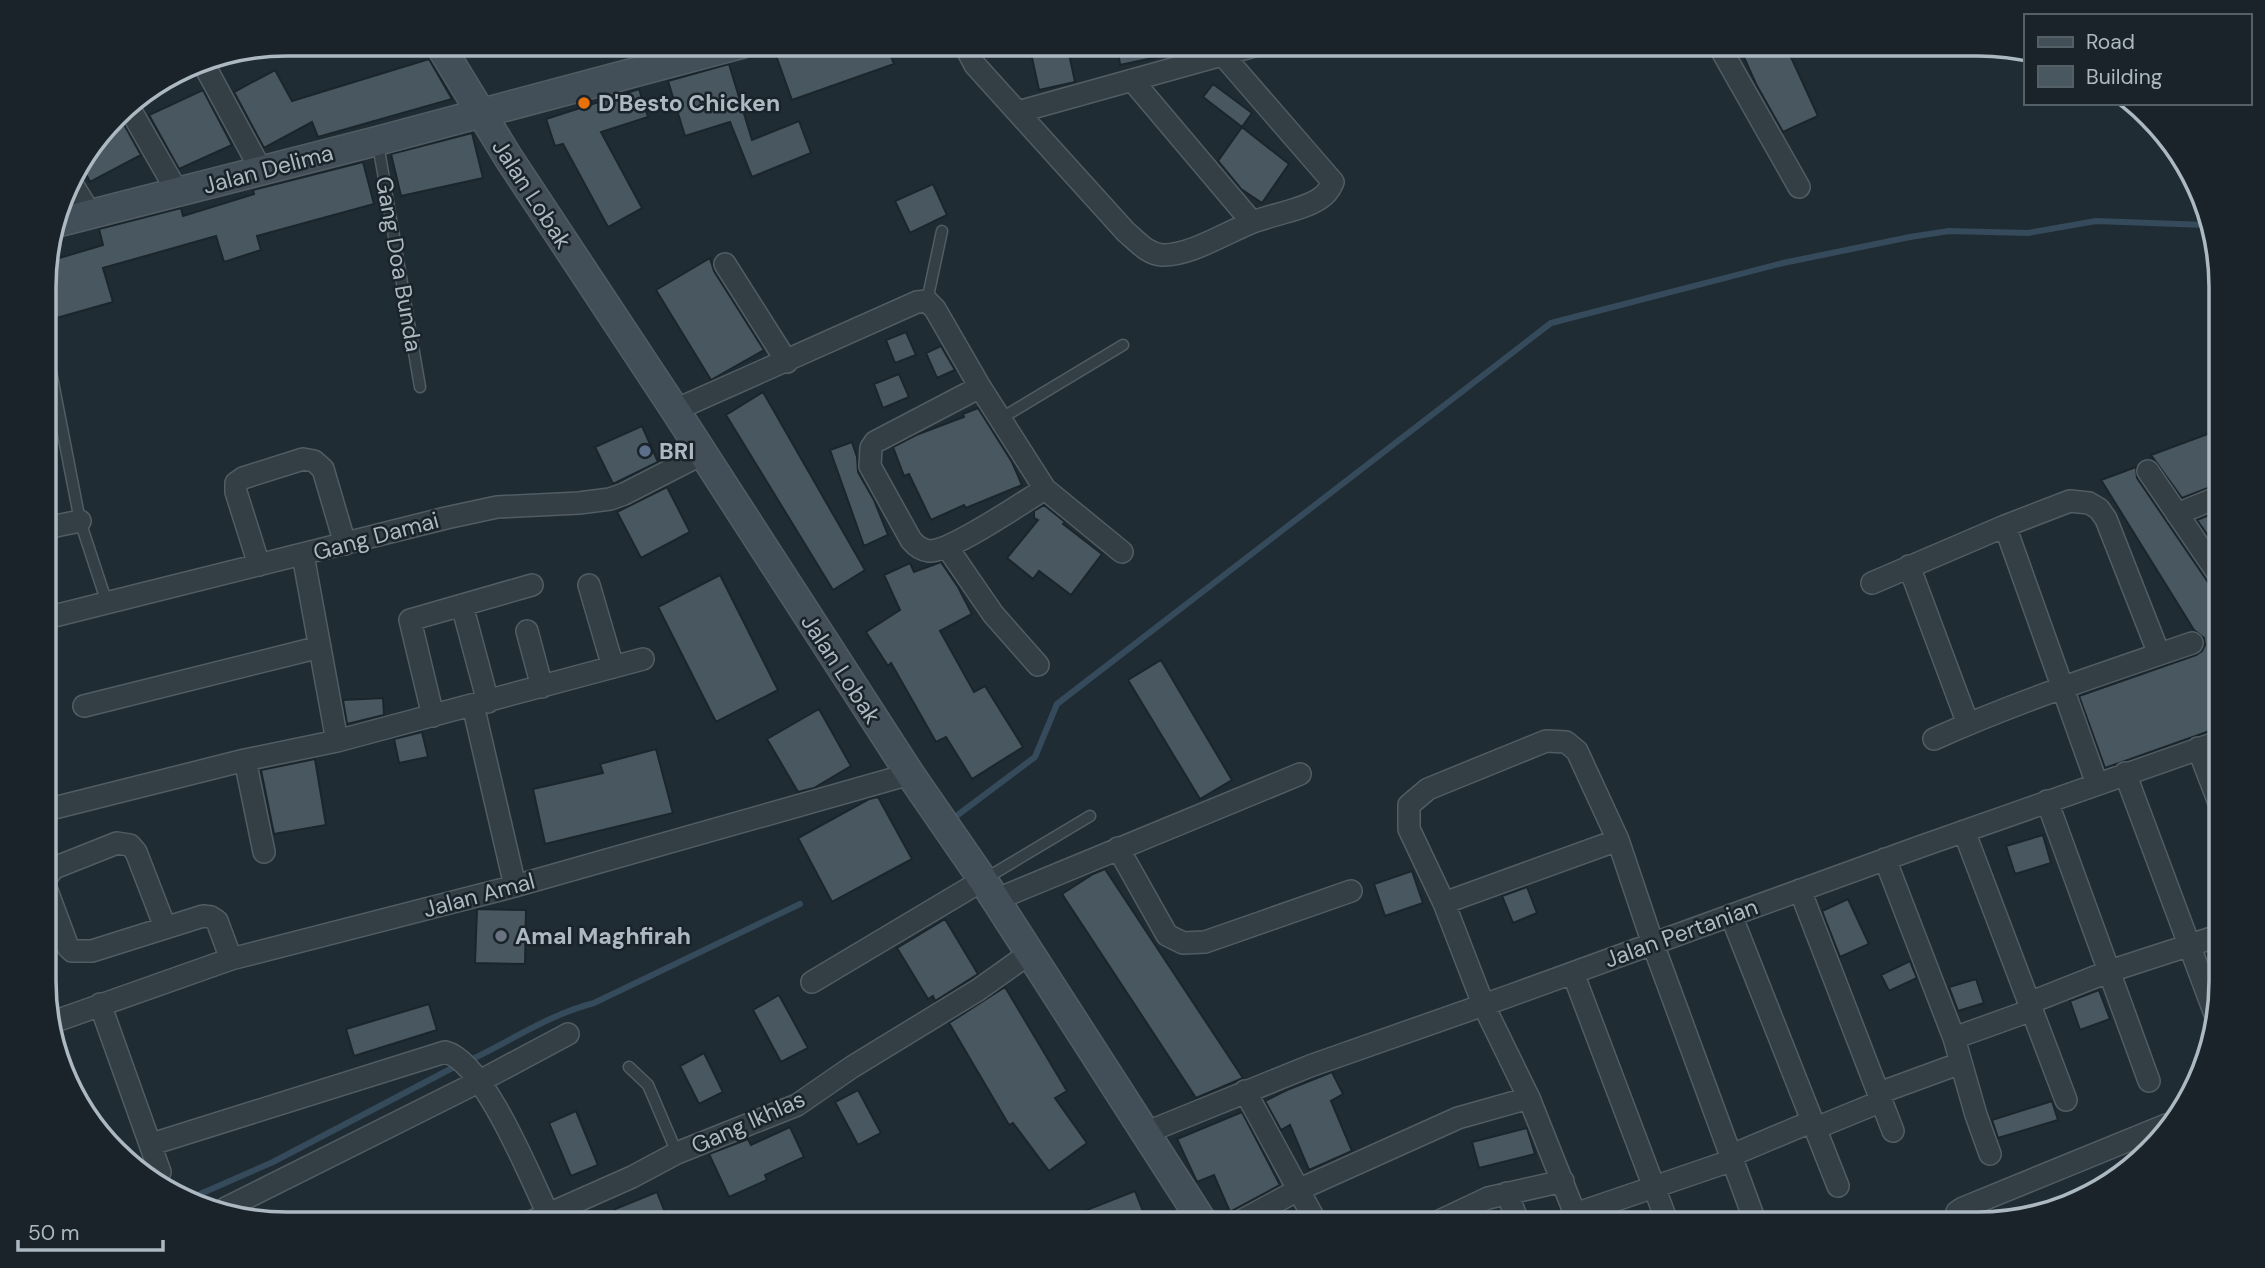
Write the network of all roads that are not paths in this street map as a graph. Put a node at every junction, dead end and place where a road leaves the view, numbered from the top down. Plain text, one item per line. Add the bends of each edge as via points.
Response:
1 (446, 56) edge
2 (696, 56) edge
3 (970, 56) edge
4 (1215, 56) edge
5 (1224, 56) edge
6 (1725, 56) edge
7 (207, 71) edge
8 (1132, 80) junction
9 (1018, 111) junction
10 (480, 114) junction
11 (133, 115) edge
12 (377, 141) junction
13 (261, 170) junction
14 (1799, 187) dead end
15 (77, 192) edge
16 (178, 193) junction
17 (91, 215) junction
18 (66, 221) edge
19 (1252, 222) junction
20 (942, 231) dead end
21 (725, 264) dead end
22 (927, 301) junction
23 (1123, 345) dead end
24 (787, 362) junction
25 (420, 387) dead end
26 (980, 387) junction
27 (56, 397) edge
28 (675, 410) junction
29 (1000, 419) junction
30 (702, 454) junction
31 (2148, 471) dead end
32 (1045, 489) junction
33 (2209, 501) edge
34 (2177, 514) junction
35 (80, 521) junction
36 (56, 526) edge
37 (2005, 526) junction
38 (345, 544) junction
39 (947, 547) junction
40 (1122, 552) dead end
41 (303, 555) junction
42 (2209, 561) edge
43 (259, 565) junction
44 (1909, 566) junction
45 (1872, 583) dead end
46 (532, 585) dead end
47 (589, 586) dead end
48 (107, 603) junction
49 (461, 605) junction
50 (56, 616) edge
51 (527, 631) dead end
52 (2192, 643) dead end
53 (320, 647) junction
54 (2159, 654) junction
55 (643, 659) dead end
56 (1038, 665) dead end
57 (613, 667) junction
58 (542, 687) junction
59 (2063, 687) junction
60 (480, 704) junction
61 (84, 706) dead end
62 (433, 716) junction
63 (1968, 724) junction
64 (1934, 739) dead end
65 (338, 741) junction
66 (2209, 745) edge
67 (2198, 748) junction
68 (245, 760) junction
69 (910, 774) junction
70 (1300, 774) dead end
71 (2125, 774) junction
72 (2209, 777) edge
73 (2097, 783) junction
74 (2047, 801) junction
75 (56, 807) edge
76 (1090, 816) dead end
77 (1964, 831) junction
78 (1618, 840) junction
79 (1118, 848) junction
80 (264, 852) dead end
81 (1885, 859) junction
82 (56, 867) edge
83 (515, 886) junction
84 (989, 890) junction
85 (1800, 890) junction
86 (1351, 891) dead end
87 (1444, 903) junction
88 (56, 915) edge
89 (1731, 915) junction
90 (165, 928) junction
91 (2209, 938) edge
92 (1653, 944) junction
93 (2190, 945) junction
94 (1030, 953) junction
95 (231, 959) junction
96 (2110, 971) junction
97 (1573, 973) junction
98 (812, 982) dead end
99 (2209, 995) edge
100 (100, 1003) junction
101 (1483, 1004) junction
102 (2030, 1006) junction
103 (60, 1019) edge
104 (568, 1034) dead end
105 (1954, 1038) junction
106 (1961, 1063) junction
107 (629, 1067) dead end
108 (479, 1079) junction
109 (2150, 1081) dead end
110 (1245, 1091) junction
111 (1880, 1097) junction
112 (1529, 1098) junction
113 (2066, 1100) dead end
114 (1814, 1124) junction
115 (1892, 1131) dead end
116 (1145, 1133) junction
117 (2151, 1133) edge
118 (152, 1144) junction
119 (677, 1153) junction
120 (1990, 1154) dead end
121 (1733, 1158) junction
122 (160, 1172) dead end
123 (1563, 1181) junction
124 (1838, 1186) dead end
125 (1654, 1188) junction
126 (1298, 1190) junction
127 (1507, 1193) junction
128 (232, 1205) edge
129 (547, 1212) edge
130 (553, 1212) edge
131 (1196, 1212) edge
132 (1257, 1212) edge
133 (1310, 1212) edge
134 (1458, 1212) edge
135 (1514, 1212) edge
136 (1574, 1212) edge
137 (1594, 1212) edge
138 (1663, 1212) edge
139 (1752, 1212) edge
140 (1957, 1212) edge

1 - 10 main road, Jalan Lobak
2 - 10 main road, Jalan Delima
3 - 9 street
4 - 8 street
5 - 19 street via 1333,182 1318,200
6 - 14 street
7 - 13 street
8 - 9 street
8 - 19 street
9 - 19 street via 1149,252 1174,254
10 - 12 main road, Jalan Delima
10 - 28 main road, Jalan Lobak
11 - 16 street
12 - 13 main road, Jalan Delima
12 - 25 lane, Gang Doa Bunda
13 - 16 main road, Jalan Delima
15 - 17 street
16 - 17 main road, Jalan Delima
17 - 18 main road, Jalan Delima
20 - 22 lane
21 - 24 street
22 - 24 street
22 - 26 street
23 - 29 lane
24 - 28 street
26 - 29 street
26 - 39 street via 875,442 869,457 911,540 928,551
27 - 35 lane
28 - 30 main road, Jalan Lobak
29 - 32 street
30 - 38 street, Gang Damai via 610,499 497,507
30 - 69 main road, Jalan Lobak
31 - 34 street
32 - 39 street
32 - 40 street
33 - 34 street
34 - 42 street
35 - 36 street
35 - 48 lane
37 - 44 street
37 - 54 street via 2070,501 2099,509
37 - 59 street
38 - 41 street, Gang Damai
38 - 43 street via 323,469 303,459 236,483
39 - 56 street via 993,614
41 - 43 street, Gang Damai
41 - 53 street
43 - 48 street, Gang Damai
44 - 45 street
44 - 63 street
46 - 49 street
47 - 57 street
48 - 50 street, Gang Damai
49 - 60 street
49 - 62 street via 410,620
51 - 58 street
52 - 54 street
53 - 61 street
53 - 65 street
54 - 59 street
55 - 57 street
57 - 58 street
58 - 60 street
59 - 63 street
59 - 73 street
60 - 62 street
60 - 83 street
62 - 65 street
63 - 64 street
65 - 68 street
66 - 67 street, Jalan Pertanian
67 - 71 street, Jalan Pertanian
67 - 72 street
68 - 75 street
68 - 80 street
69 - 83 street, Jalan Amal
69 - 84 main road, Jalan Lobak
70 - 79 street
71 - 73 street, Jalan Pertanian
71 - 93 street
73 - 74 street, Jalan Pertanian
74 - 77 street, Jalan Pertanian
74 - 96 street
76 - 84 lane
77 - 81 street, Jalan Pertanian
77 - 102 street
78 - 87 street
78 - 87 street via 1577,751 1566,742 1546,741 1429,789 1409,805 1409,829
78 - 92 street
79 - 84 street
79 - 86 street via 1167,935 1183,943 1205,942
81 - 85 street, Jalan Pertanian
81 - 105 street
82 - 90 street via 117,844 130,845
83 - 95 street, Jalan Amal
84 - 94 main road, Jalan Lobak
84 - 98 street
85 - 89 street, Jalan Pertanian
85 - 111 street
87 - 101 street
88 - 90 street via 72,951 92,951
89 - 92 street, Jalan Pertanian
89 - 114 street
90 - 95 street via 211,917 217,921
91 - 93 street
92 - 97 street, Jalan Pertanian
92 - 121 street
93 - 96 street
93 - 99 street
94 - 116 main road, Jalan Lobak
94 - 119 street, Gang Ikhlas via 797,1105
95 - 100 street, Jalan Amal
96 - 102 street
96 - 109 street
97 - 101 street, Jalan Pertanian
97 - 125 street
100 - 103 street, Jalan Amal
100 - 118 street
101 - 110 street, Jalan Pertanian
101 - 112 street
102 - 105 street
102 - 113 street
104 - 108 street
105 - 106 street
106 - 111 street
106 - 120 street
107 - 119 lane via 648,1085
108 - 118 street via 458,1057 445,1052
108 - 128 street
108 - 129 street
110 - 116 street, Jalan Pertanian
110 - 126 street
111 - 114 street
111 - 115 street
112 - 123 street
112 - 126 street via 1458,1118
114 - 121 street
114 - 124 street
116 - 131 main road, Jalan Lobak
117 - 140 street
118 - 122 street
119 - 130 street, Gang Ikhlas
121 - 125 street
121 - 139 street
123 - 127 street
123 - 136 street
125 - 137 street
125 - 138 street
126 - 132 street
126 - 133 street
127 - 134 street
127 - 135 street

